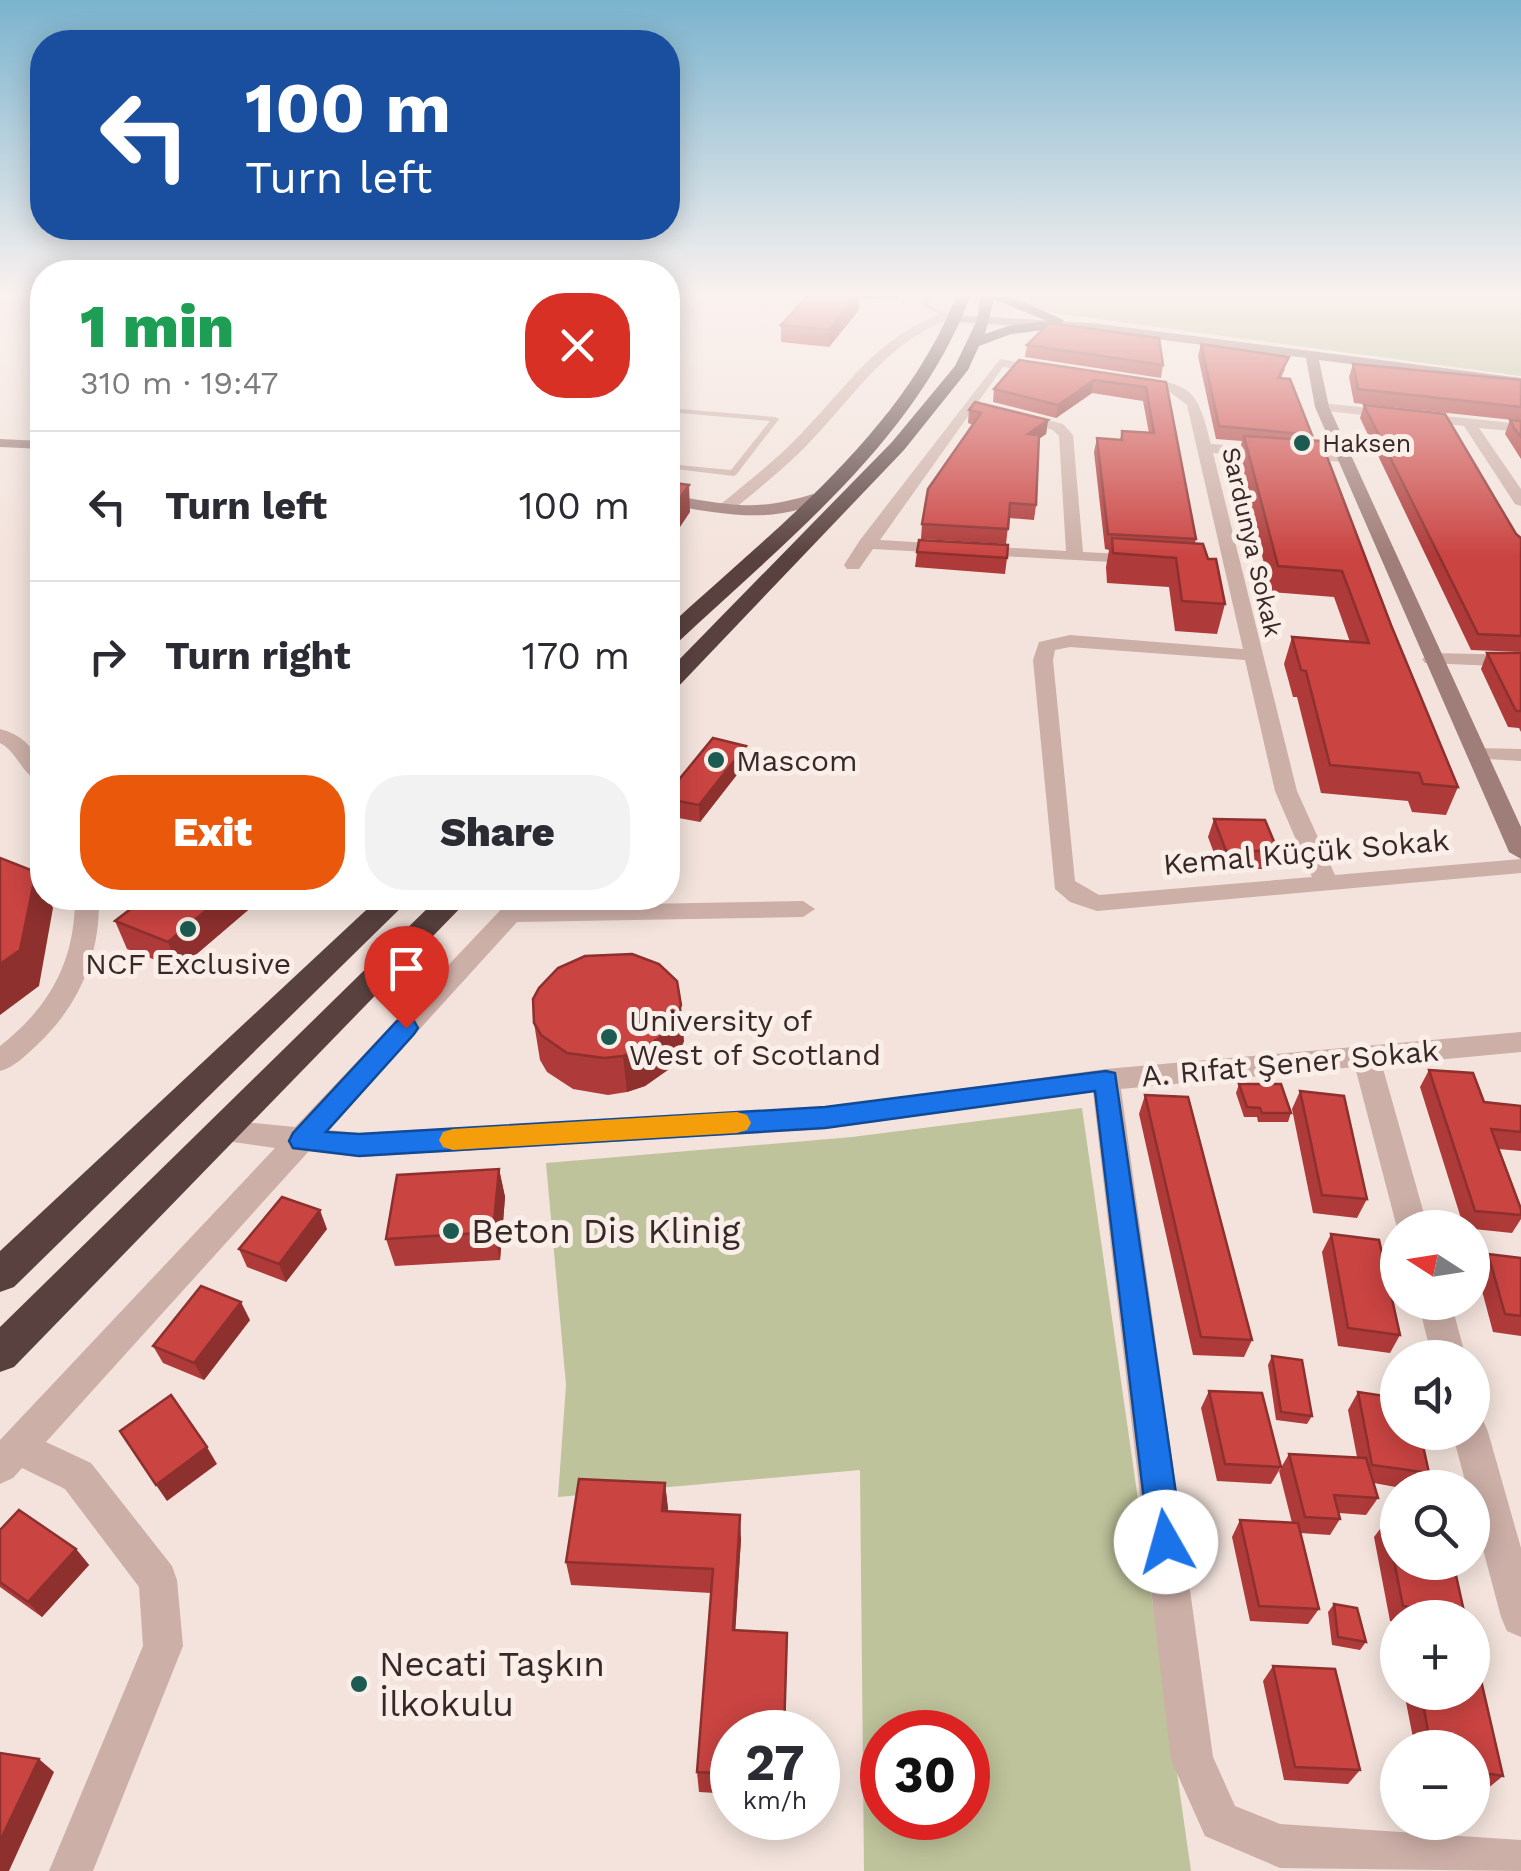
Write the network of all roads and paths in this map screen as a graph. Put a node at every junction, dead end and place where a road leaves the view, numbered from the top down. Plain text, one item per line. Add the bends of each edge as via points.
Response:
1 (861, 381) edge
2 (921, 381) edge
3 (950, 381) edge
4 (986, 381) edge
5 (1133, 381) edge
6 (1317, 381) edge
7 (969, 404) junction
8 (1322, 407) junction
9 (987, 408) edge
10 (680, 411) edge
11 (1004, 413) edge
12 (1469, 423) junction
13 (1521, 428) edge
14 (0, 443) edge
15 (30, 444) edge
16 (1205, 448) junction
17 (1345, 458) junction
18 (680, 467) edge
19 (813, 499) junction
20 (680, 501) edge
21 (1521, 502) edge
22 (727, 507) junction
23 (756, 513) junction
24 (780, 533) junction
25 (866, 544) junction
26 (1075, 556) junction
27 (1152, 561) edge
28 (1211, 564) edge
29 (853, 565) dead end
30 (1230, 566) junction
31 (680, 628) edge
32 (1252, 654) junction
33 (1432, 659) junction
34 (1521, 661) edge
35 (680, 672) edge
36 (0, 735) edge
37 (1477, 754) junction
38 (1521, 755) edge
39 (30, 761) edge
40 (1521, 852) edge
41 (1521, 866) edge
42 (1326, 882) junction
43 (680, 908) edge
44 (804, 909) dead end
45 (88, 910) edge
46 (383, 910) edge
47 (443, 910) edge
48 (513, 910) edge
49 (1521, 1042) edge
50 (1365, 1056) junction
51 (0, 1061) edge
52 (1106, 1080) junction
53 (222, 1131) junction
54 (302, 1141) junction
55 (1408, 1210) edge
56 (0, 1274) edge
57 (0, 1354) edge
58 (1475, 1450) edge
59 (9, 1457) edge
60 (1521, 1617) edge
61 (1521, 1862) edge
62 (71, 1871) edge

1 - 22 street
2 - 19 highway
3 - 35 highway via 898,446
4 - 7 street
5 - 16 street, Sardunya Sokak via 1187,394
6 - 8 street
7 - 9 street
7 - 25 street
8 - 12 street
8 - 17 street
10 - 18 lane via 775,419 733,473
11 - 26 street via 1066,435
12 - 13 street
12 - 21 street
14 - 15 street
16 - 17 street
16 - 30 street, Sardunya Sokak
17 - 33 street
19 - 23 street via 798,508
19 - 24 highway
20 - 22 street
22 - 23 street
23 - 24 street
24 - 31 highway
25 - 26 street
25 - 29 street
26 - 27 street
28 - 30 street
30 - 32 street, Sardunya Sokak
32 - 42 street, Sardunya Sokak via 1286,791
32 - 42 street, Kemal Küçük Sokak via 1070,641 1046,646 1063,884 1097,903
33 - 34 street
33 - 37 street
36 - 39 street
37 - 38 street
37 - 40 street
41 - 42 street, Kemal Küçük Sokak
43 - 44 street
45 - 51 street via 72,986 27,1041
46 - 56 highway
47 - 53 highway
48 - 54 street
49 - 50 street, A. Rıfat Şener Sokak
50 - 52 street, A. Rıfat Şener Sokak
50 - 55 street
52 - 54 street, A. Rıfat Şener Sokak via 825,1118 359,1145
52 - 61 street via 1192,1760 1220,1820 1280,1846
53 - 54 street, A. Rıfat Şener Sokak
53 - 57 highway
54 - 59 street
58 - 60 street
59 - 62 street via 78,1476 158,1580 163,1646

